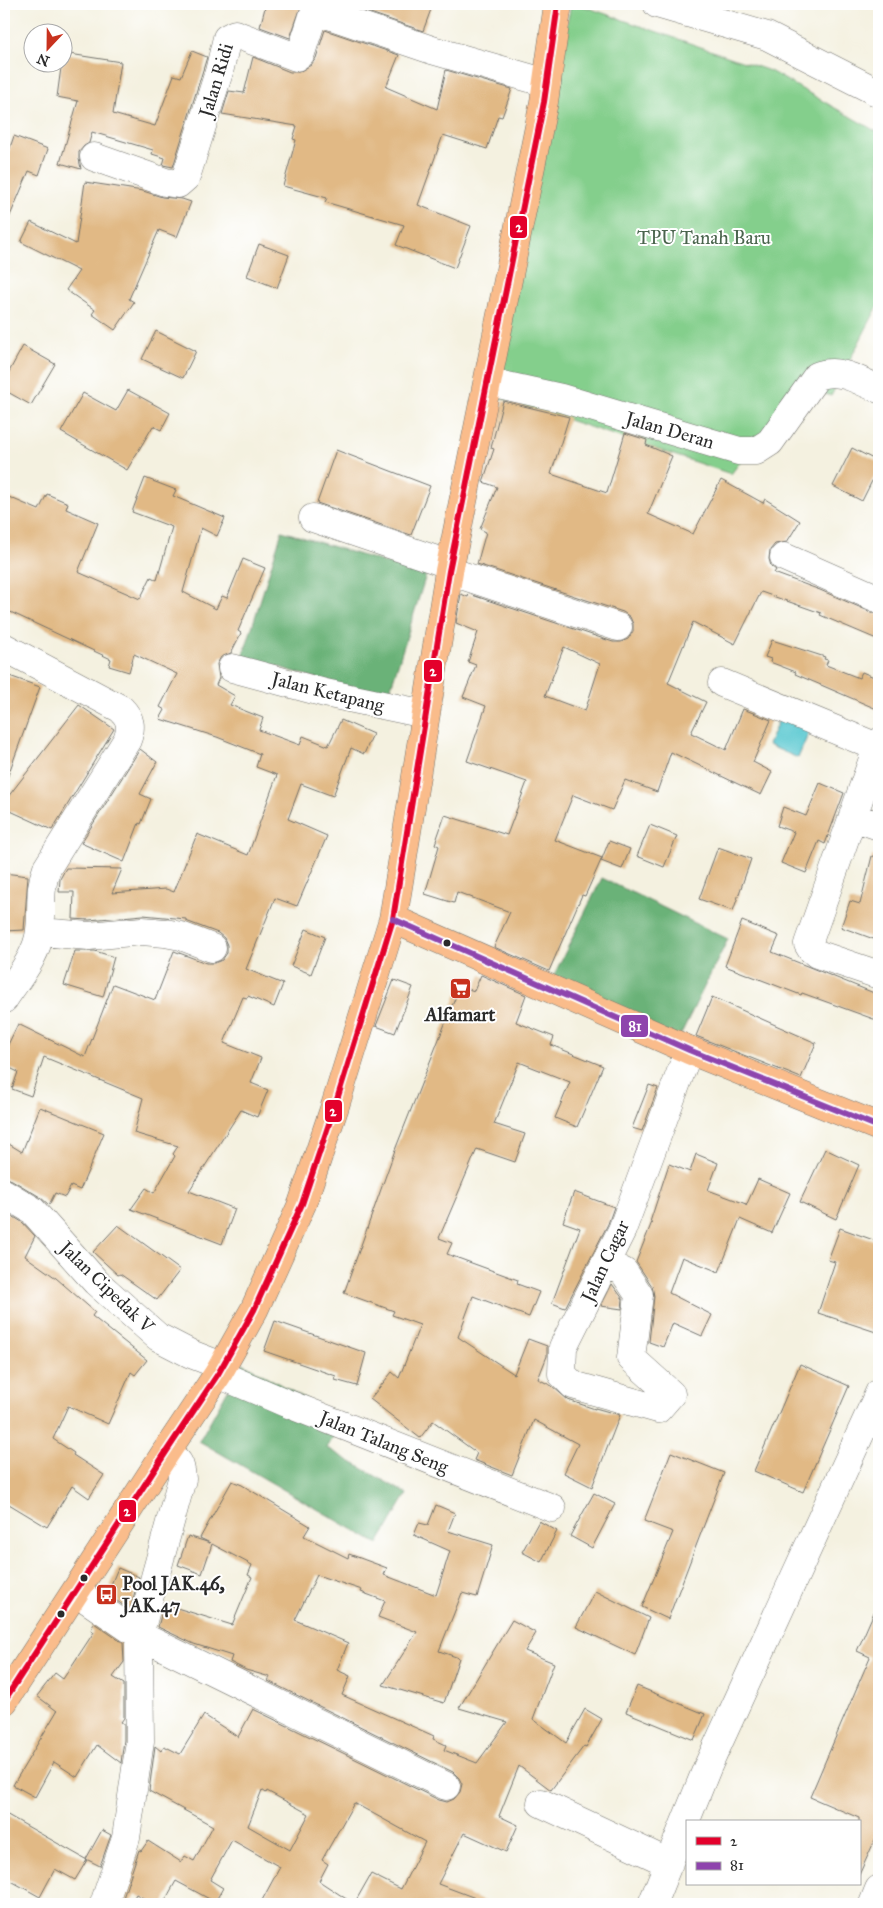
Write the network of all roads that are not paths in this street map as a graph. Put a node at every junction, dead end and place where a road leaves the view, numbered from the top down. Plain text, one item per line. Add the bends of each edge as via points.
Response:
1 (558, 4) edge
2 (657, 4) edge
3 (547, 83) junction
4 (879, 93) edge
5 (94, 157) dead end
6 (489, 382) junction
7 (879, 390) edge
8 (313, 518) dead end
9 (784, 557) dead end
10 (450, 568) junction
11 (879, 599) edge
12 (618, 626) dead end
13 (4, 647) edge
14 (232, 668) dead end
15 (722, 683) dead end
16 (425, 714) junction
17 (878, 745) edge
18 (853, 817) junction
19 (879, 826) edge
20 (392, 919) junction
21 (40, 932) junction
22 (212, 948) dead end
23 (879, 975) edge
24 (4, 999) edge
25 (689, 1050) junction
26 (879, 1127) edge
27 (4, 1193) edge
28 (606, 1263) junction
29 (220, 1370) junction
30 (879, 1393) edge
31 (172, 1458) junction
32 (552, 1508) dead end
33 (84, 1598) junction
34 (136, 1632) junction
35 (4, 1699) edge
36 (446, 1786) dead end
37 (541, 1803) dead end
38 (687, 1820) edge
39 (686, 1822) edge
40 (670, 1863) junction
41 (879, 1889) edge
42 (110, 1902) edge
43 (652, 1904) edge
44 (873, 1904) edge

1 - 3 main road
2 - 4 street via 767,36
3 - 5 street, Jalan Ridi via 314,12 301,53 296,57 235,34 227,38 186,177 178,184
3 - 6 main road
6 - 7 street, Jalan Deran via 562,398 739,451 756,452 770,442 817,376 838,372
6 - 10 main road
8 - 10 street
9 - 11 street
10 - 12 street
10 - 16 main road
13 - 21 street via 121,709 131,723 127,740 47,868 40,892
14 - 16 street, Jalan Ketapang via 355,700
15 - 17 street
16 - 20 main road
17 - 18 street
18 - 19 street
18 - 23 street via 808,944 817,954
20 - 25 main road
20 - 29 main road via 302,1204 254,1310
21 - 22 street via 89,936 142,931 165,933
21 - 24 street via 29,960
25 - 26 main road
25 - 28 street, Jalan Cagar via 622,1230
27 - 29 street, Jalan Cipedak V via 32,1210 96,1282 158,1337
28 - 28 street, Jalan Cagar via 564,1347 562,1374 573,1384 658,1409 671,1394 631,1358 639,1295 624,1272
29 - 31 main road
29 - 32 street, Jalan Talang Seng via 286,1403
30 - 38 street via 707,1768
31 - 33 main road
31 - 34 street via 182,1479
33 - 34 street
33 - 35 main road
34 - 36 street
34 - 42 street via 140,1741 126,1838
37 - 40 street
39 - 40 street
40 - 43 street
41 - 44 street

